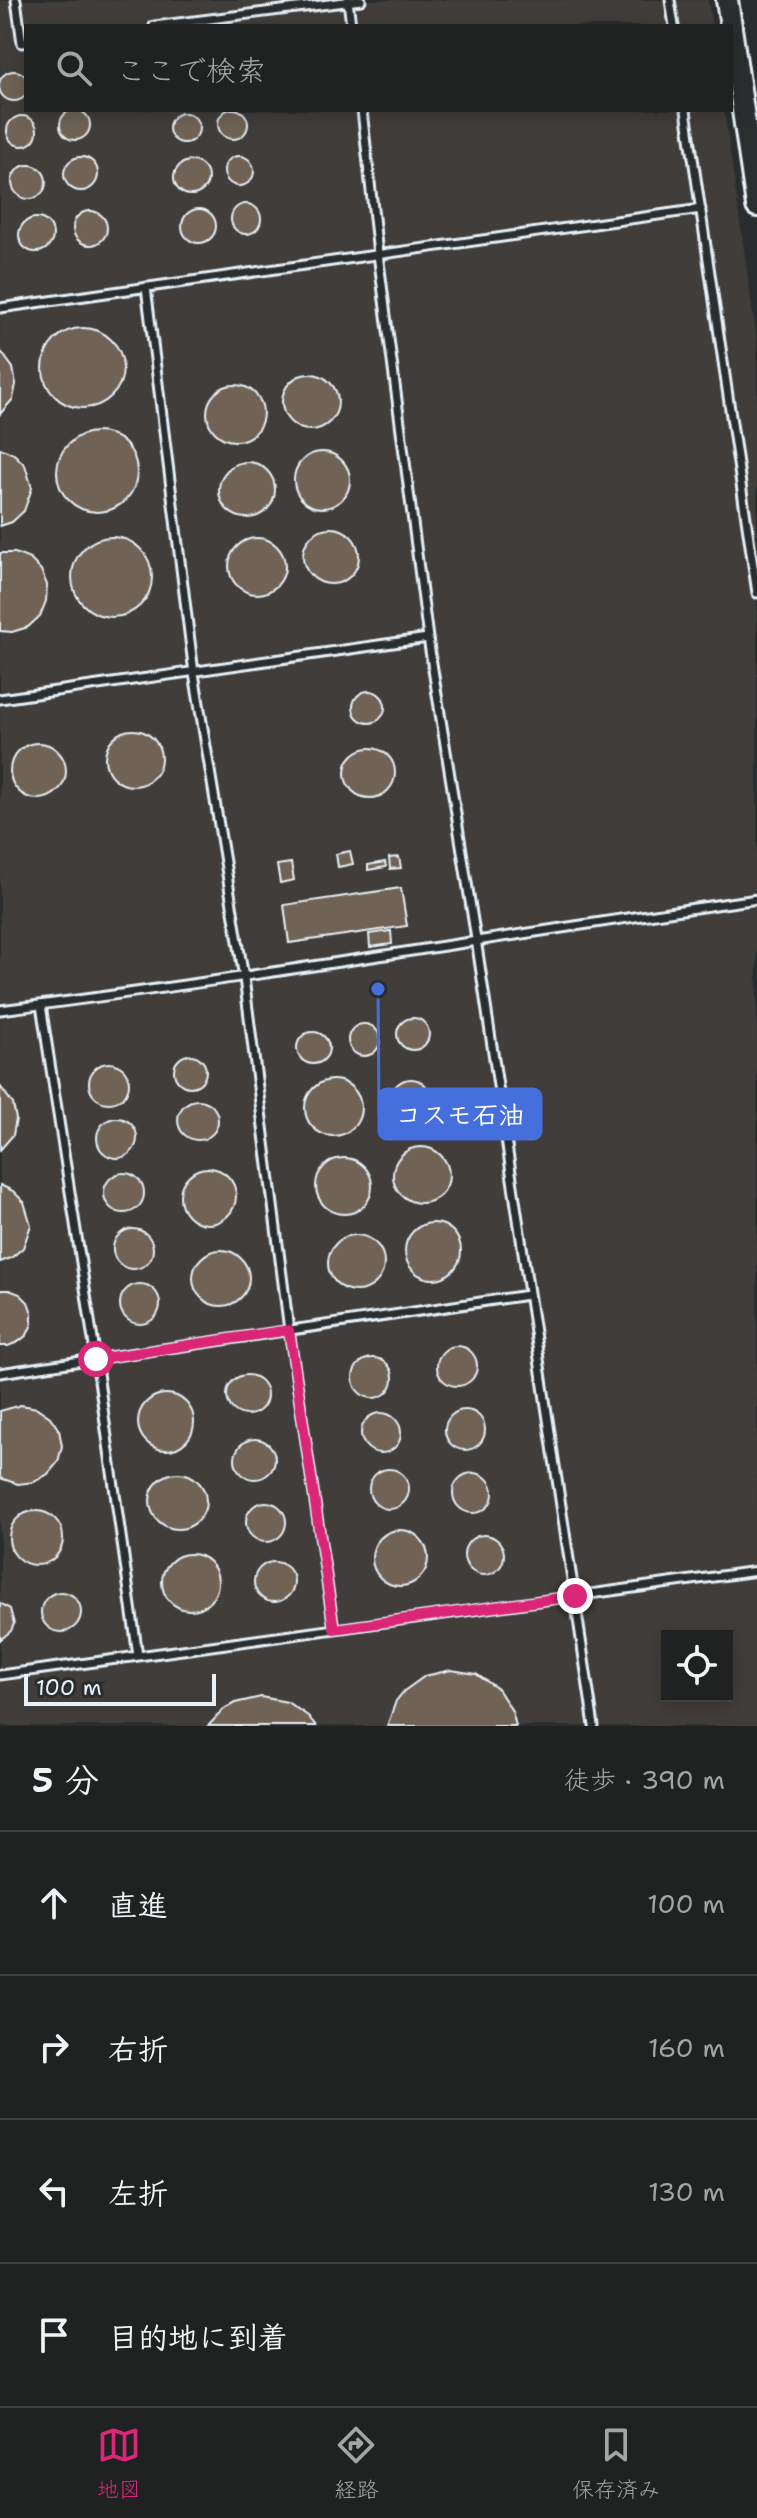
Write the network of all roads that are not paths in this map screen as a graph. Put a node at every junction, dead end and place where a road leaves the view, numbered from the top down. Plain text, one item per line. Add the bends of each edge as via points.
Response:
1 (16, 0) edge
2 (361, 0) edge
3 (670, 0) edge
4 (727, 0) edge
5 (348, 1) edge
6 (170, 24) edge
7 (351, 24) edge
8 (674, 24) edge
9 (731, 24) edge
10 (733, 36) edge
11 (24, 42) edge
12 (362, 112) edge
13 (686, 112) edge
14 (751, 114) edge
15 (757, 206) edge
16 (701, 209) junction
17 (378, 254) junction
18 (146, 287) junction
19 (0, 308) edge
20 (757, 593) edge
21 (428, 638) junction
22 (194, 673) junction
23 (0, 699) edge
24 (757, 899) edge
25 (476, 939) junction
26 (244, 978) junction
27 (41, 1005) junction
28 (0, 1010) edge
29 (528, 1295) junction
30 (289, 1330) junction
31 (96, 1359) junction
32 (0, 1373) edge
33 (757, 1571) edge
34 (575, 1596) junction
35 (334, 1629) junction
36 (138, 1656) junction
37 (0, 1675) edge
38 (594, 1726) edge

1 - 11 lane
2 - 5 lane
3 - 8 lane
4 - 9 street
5 - 6 lane
5 - 7 lane
10 - 14 street
12 - 17 lane
13 - 16 lane
14 - 15 street
16 - 17 lane
16 - 20 lane
17 - 18 lane
17 - 21 lane
18 - 19 lane
18 - 22 lane
21 - 22 lane
21 - 25 lane
22 - 23 lane
22 - 26 lane
24 - 25 lane
25 - 26 lane
25 - 29 lane
26 - 27 lane
26 - 30 lane
27 - 28 lane
27 - 31 lane
29 - 30 lane
29 - 34 lane
30 - 31 lane
30 - 35 lane
31 - 32 lane
31 - 36 lane
33 - 34 lane
34 - 35 lane
34 - 38 lane
35 - 36 lane
36 - 37 lane

